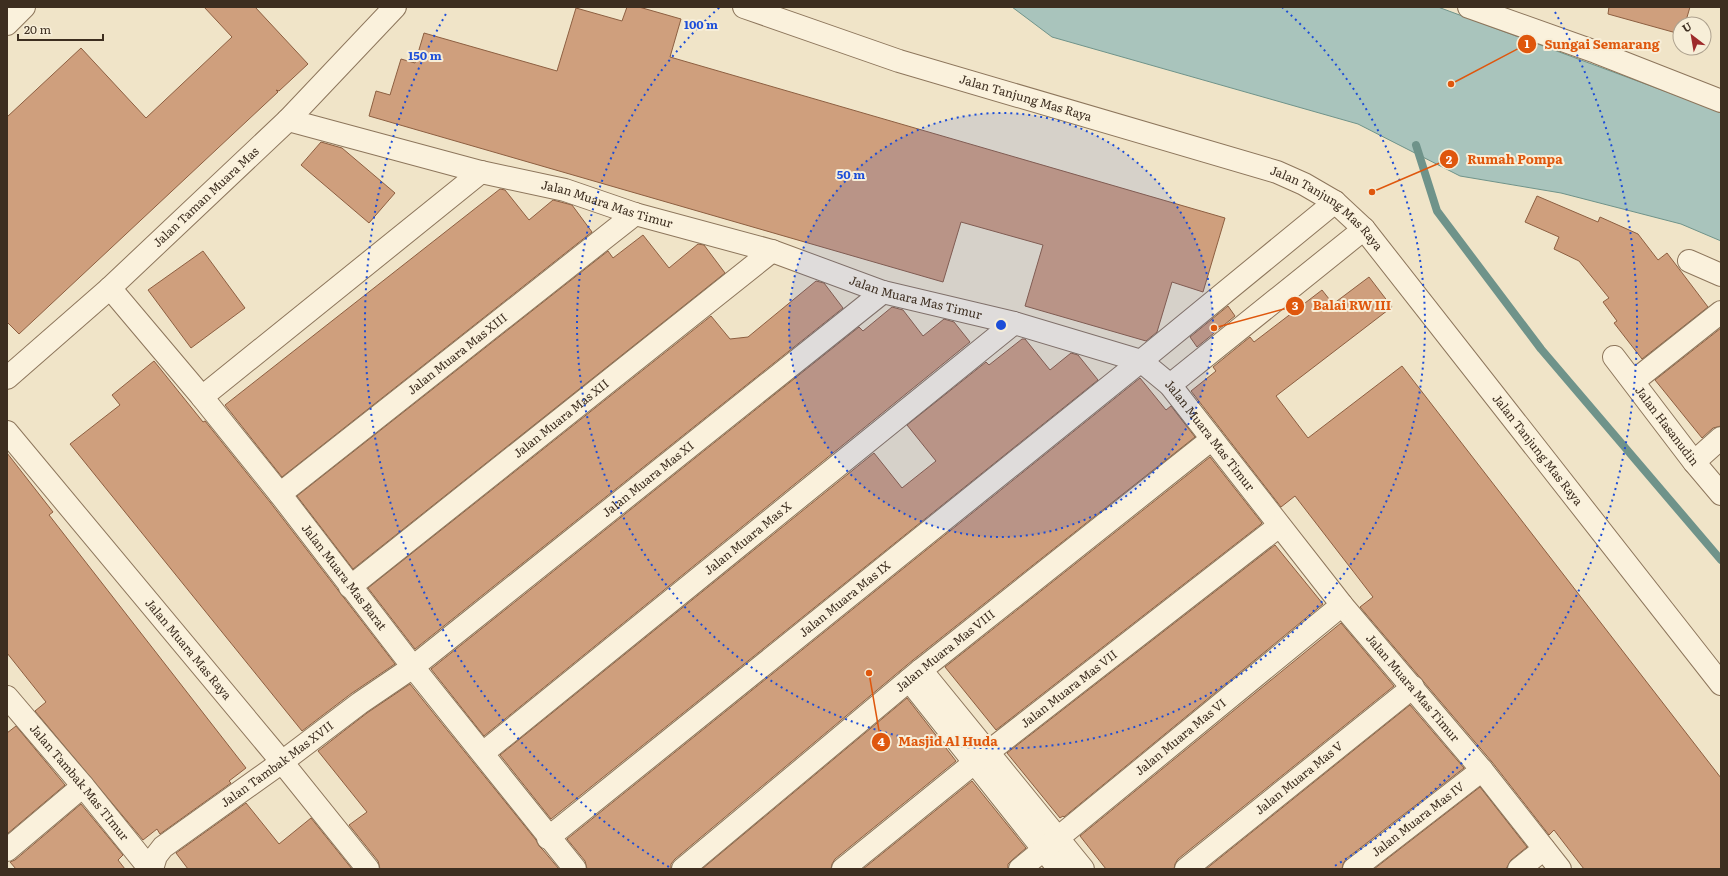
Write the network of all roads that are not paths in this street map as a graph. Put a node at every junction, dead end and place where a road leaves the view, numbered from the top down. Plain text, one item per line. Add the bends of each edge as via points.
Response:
1 (24, 7) edge
2 (396, 7) edge
3 (744, 7) edge
4 (1469, 7) edge
5 (7, 24) edge
6 (1721, 101) edge
7 (288, 120) junction
8 (481, 172) junction
9 (1335, 202) junction
10 (634, 214) junction
11 (1364, 229) junction
12 (772, 250) junction
13 (1689, 261) dead end
14 (1721, 275) edge
15 (110, 288) junction
16 (882, 292) junction
17 (1721, 312) edge
18 (1014, 323) junction
19 (1614, 357) dead end
20 (1141, 361) junction
21 (7, 378) edge
22 (1634, 381) junction
23 (1170, 385) junction
24 (202, 397) junction
25 (7, 432) edge
26 (1721, 438) edge
27 (1212, 439) junction
28 (1694, 462) junction
29 (280, 494) junction
30 (1721, 494) edge
31 (1279, 526) junction
32 (350, 586) junction
33 (1342, 605) junction
34 (413, 667) junction
35 (915, 675) junction
36 (1721, 684) edge
37 (1413, 687) junction
38 (10, 706) edge
39 (483, 753) junction
40 (981, 757) junction
41 (282, 762) junction
42 (1482, 770) junction
43 (83, 786) junction
44 (548, 838) junction
45 (1051, 844) junction
46 (1544, 849) junction
47 (7, 850) edge
48 (151, 869) edge
49 (368, 869) edge
50 (575, 869) edge
51 (683, 869) edge
52 (843, 869) edge
53 (1020, 869) edge
54 (1059, 869) edge
55 (1083, 869) edge
56 (1186, 869) edge
57 (1354, 869) edge
58 (1519, 869) edge
59 (1560, 869) edge

1 - 5 street
2 - 7 street, Jalan Taman Muara Mas
3 - 9 street, Jalan Tanjung Mas Raya via 898,60 1276,172
4 - 6 street via 1596,52
7 - 8 street, Jalan Muara Mas Timur
7 - 15 street, Jalan Taman Muara Mas
8 - 10 street, Jalan Muara Mas Timur via 565,190
8 - 24 street
9 - 11 street, Jalan Tanjung Mas Raya
9 - 20 street, Jalan Muara Mas IX
10 - 12 street, Jalan Muara Mas Timur
10 - 29 street, Jalan Muara Mas XIII
11 - 23 street
11 - 36 street, Jalan Tanjung Mas Raya
12 - 16 street, Jalan Muara Mas Timur
12 - 32 street, Jalan Muara Mas XII
13 - 14 street
15 - 21 street, Jalan Taman Muara Mas
15 - 24 street, Jalan Muara Mas Barat
16 - 18 street, Jalan Muara Mas Timur
16 - 34 street, Jalan Muara Mas XI
17 - 22 street
18 - 20 street, Jalan Muara Mas Timur
18 - 39 street, Jalan Muara Mas X
19 - 22 street, Jalan Hasanudin
20 - 23 street, Jalan Muara Mas Timur
20 - 44 street, Jalan Muara Mas IX
22 - 28 street, Jalan Hasanudin
23 - 27 street, Jalan Muara Mas Timur
24 - 29 street, Jalan Muara Mas Barat
25 - 41 street, Jalan Muara Mas Raya
26 - 28 street
27 - 31 street, Jalan Muara Mas Timur
27 - 35 street, Jalan Muara Mas VIII
28 - 30 street, Jalan Hasanudin
29 - 32 street, Jalan Muara Mas Barat
31 - 33 street, Jalan Muara Mas Timur
31 - 40 street, Jalan Muara Mas VII
32 - 34 street, Jalan Muara Mas Barat
33 - 37 street, Jalan Muara Mas Timur
33 - 45 street, Jalan Muara Mas VI
34 - 39 street, Jalan Muara Mas Barat
34 - 41 street, Jalan Tambak Mas XVII
35 - 40 street
35 - 51 street, Jalan Muara Mas VIII
37 - 42 street, Jalan Muara Mas Timur
37 - 56 street, Jalan Muara Mas V
38 - 43 street, Jalan Tambak Mas TImur
39 - 44 street, Jalan Muara Mas Barat
40 - 45 street
40 - 52 street, Jalan Muara Mas VII
41 - 48 street, Jalan Tambak Mas XVII via 163,847
41 - 49 street, Jalan Muara Mas Raya
42 - 46 street, Jalan Muara Mas Timur
42 - 57 street, Jalan Muara Mas IV
43 - 47 street
43 - 48 street, Jalan Tambak Mas TImur
44 - 50 street, Jalan Muara Mas Barat
45 - 53 street, Jalan Muara Mas VI
45 - 54 street
45 - 55 street
46 - 58 street
46 - 59 street, Jalan Muara Mas Timur

